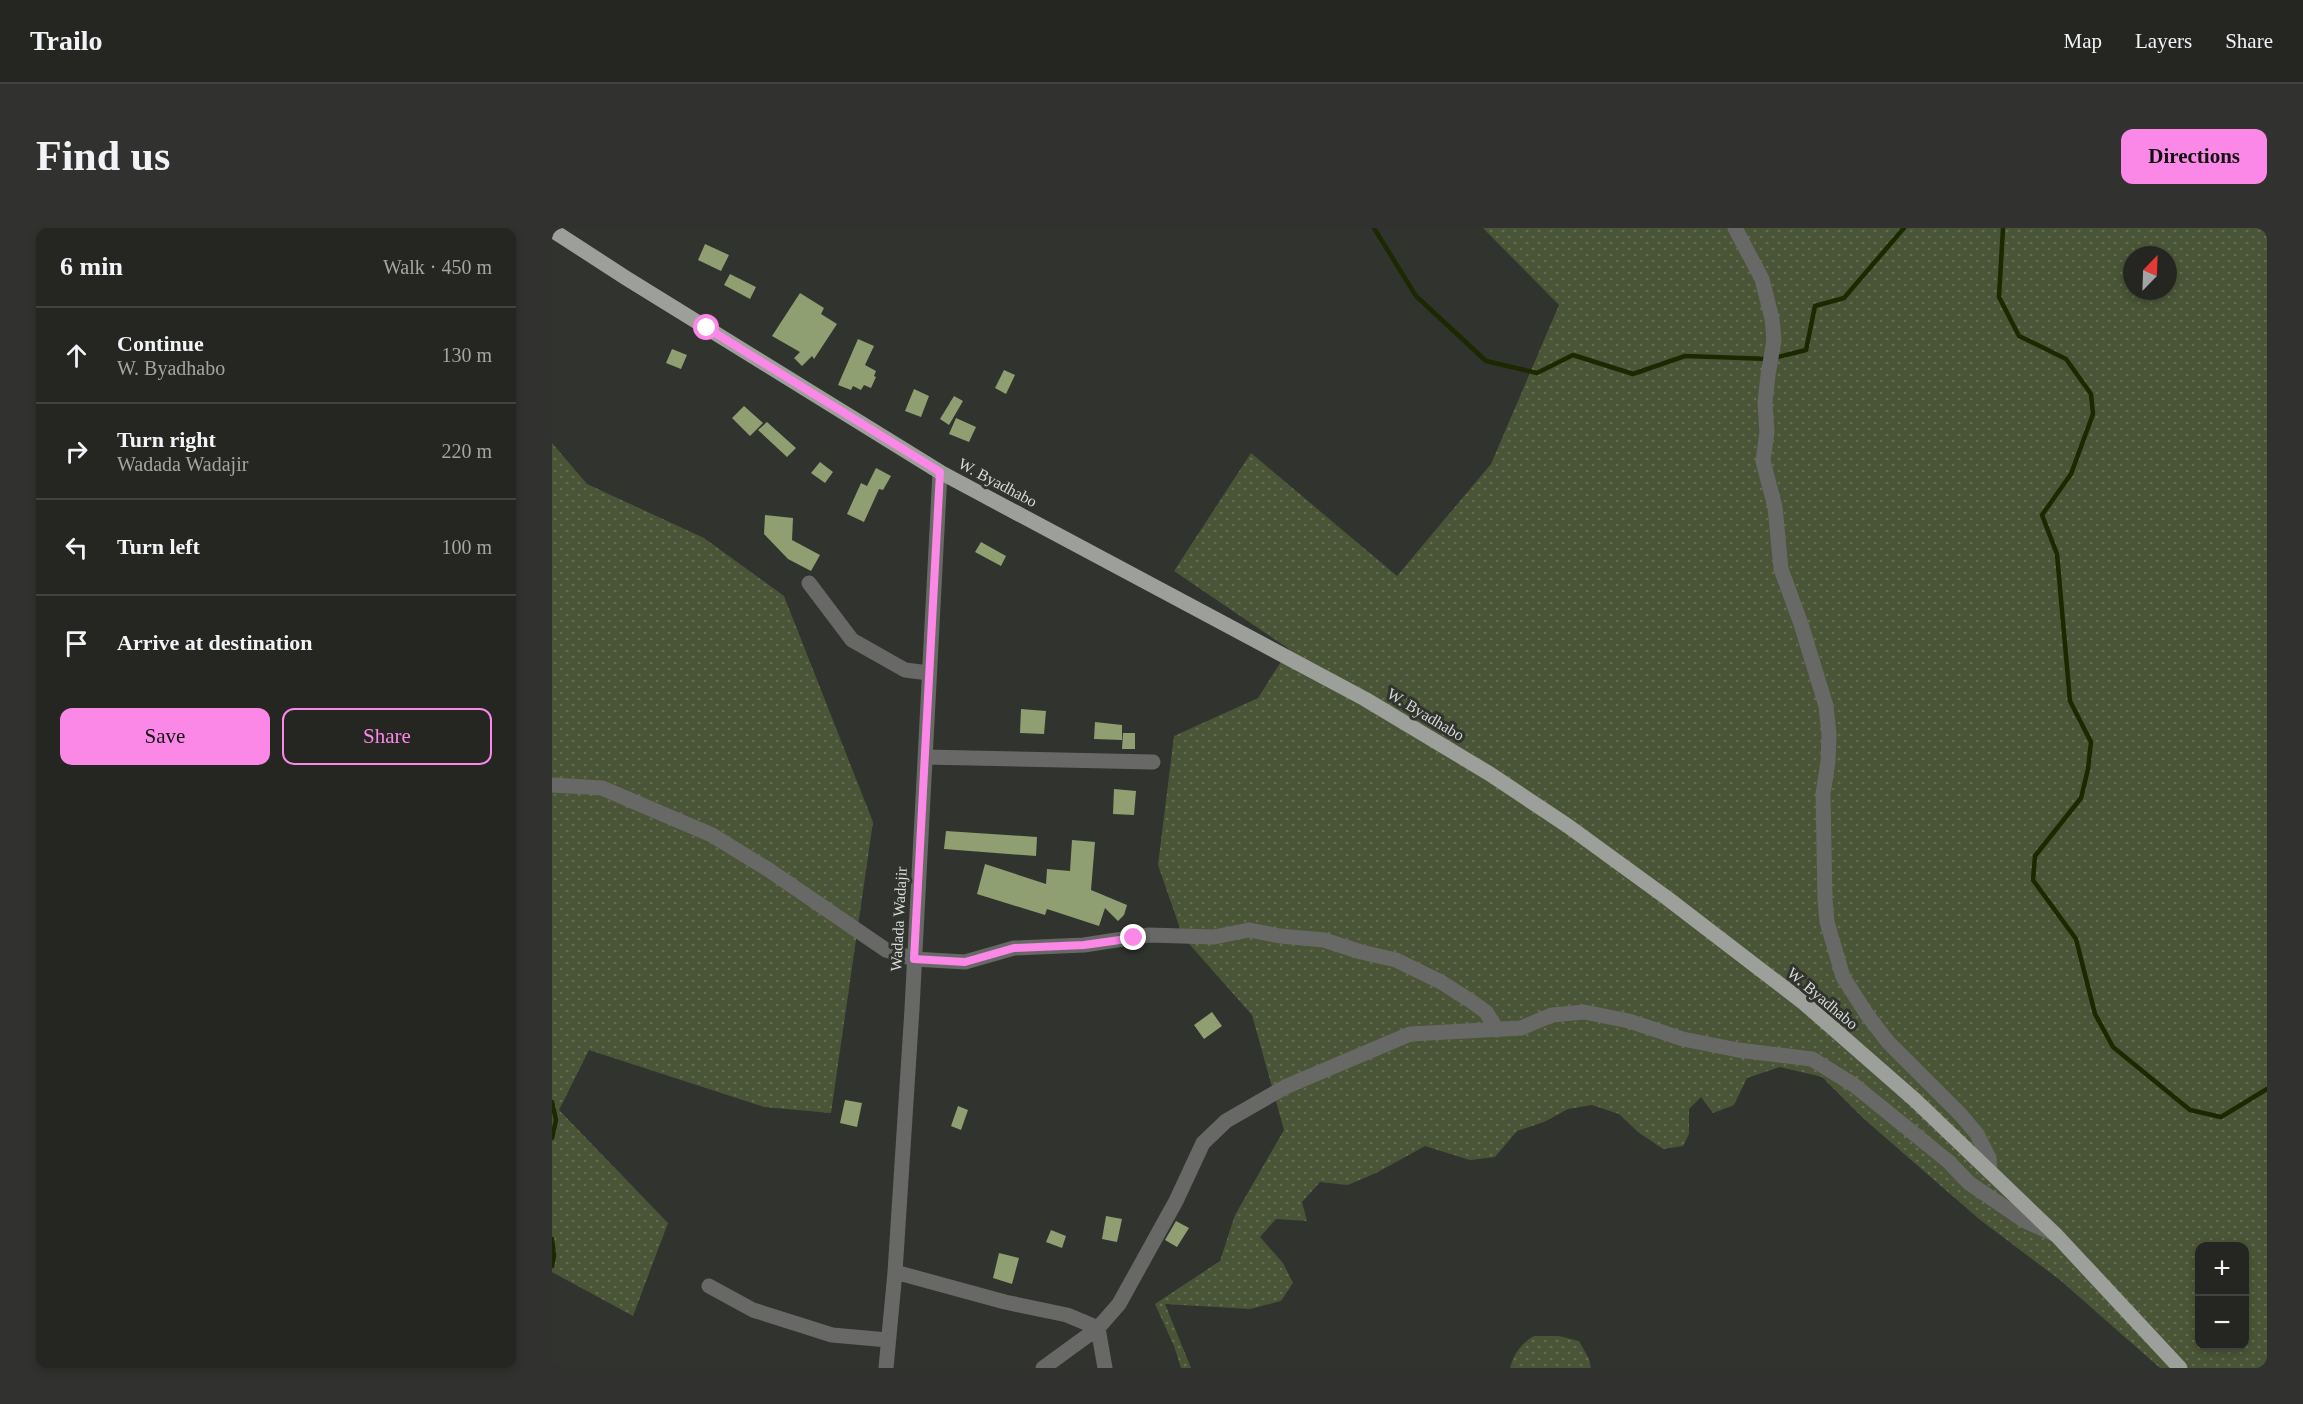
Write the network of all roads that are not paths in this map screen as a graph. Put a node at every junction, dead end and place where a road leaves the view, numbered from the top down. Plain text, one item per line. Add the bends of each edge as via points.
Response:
1 (1736, 228) edge
2 (552, 230) edge
3 (940, 472) junction
4 (808, 583) dead end
5 (929, 673) junction
6 (925, 757) junction
7 (1153, 762) dead end
8 (552, 785) edge
9 (914, 959) junction
10 (1497, 1030) junction
11 (1990, 1171) junction
12 (2057, 1236) junction
13 (895, 1272) junction
14 (709, 1286) dead end
15 (1098, 1328) junction
16 (888, 1340) junction
17 (886, 1368) edge
18 (1043, 1368) edge
19 (1105, 1368) edge
20 (2180, 1368) edge

1 - 11 street via 1762,279 1772,319 1774,340 1765,403 1763,461 1775,507 1781,569 1826,706 1829,734 1823,794 1825,899 1832,939 1843,977 1868,1016 1977,1134 1989,1158
2 - 3 main road, W. Byadhabo
3 - 5 street, Wadada Wadajir
3 - 11 main road, W. Byadhabo via 1365,699 1490,774 1667,898 1804,1003 1916,1100
4 - 5 street via 852,640 905,670
5 - 6 street, Wadada Wadajir
6 - 7 street
6 - 9 street, Wadada Wadajir
8 - 9 street via 602,788 712,835 886,950
9 - 10 street via 965,962 1014,948 1084,945 1149,935 1214,937 1249,930 1324,940 1396,960 1478,1006
9 - 13 street, Wadada Wadajir
10 - 12 street via 1521,1028 1552,1015 1584,1012 1629,1021 1683,1039 1812,1059 1854,1084 1969,1183 2025,1221
10 - 15 street via 1410,1034 1285,1087 1226,1121 1203,1143 1140,1268 1119,1304
11 - 12 main road, W. Byadhabo
12 - 20 main road, W. Byadhabo
13 - 15 street via 1067,1315
13 - 16 street, Wadada Wadajir
14 - 16 street via 753,1310 832,1335
15 - 18 street
15 - 19 street
16 - 17 street, Wadada Wadajir

